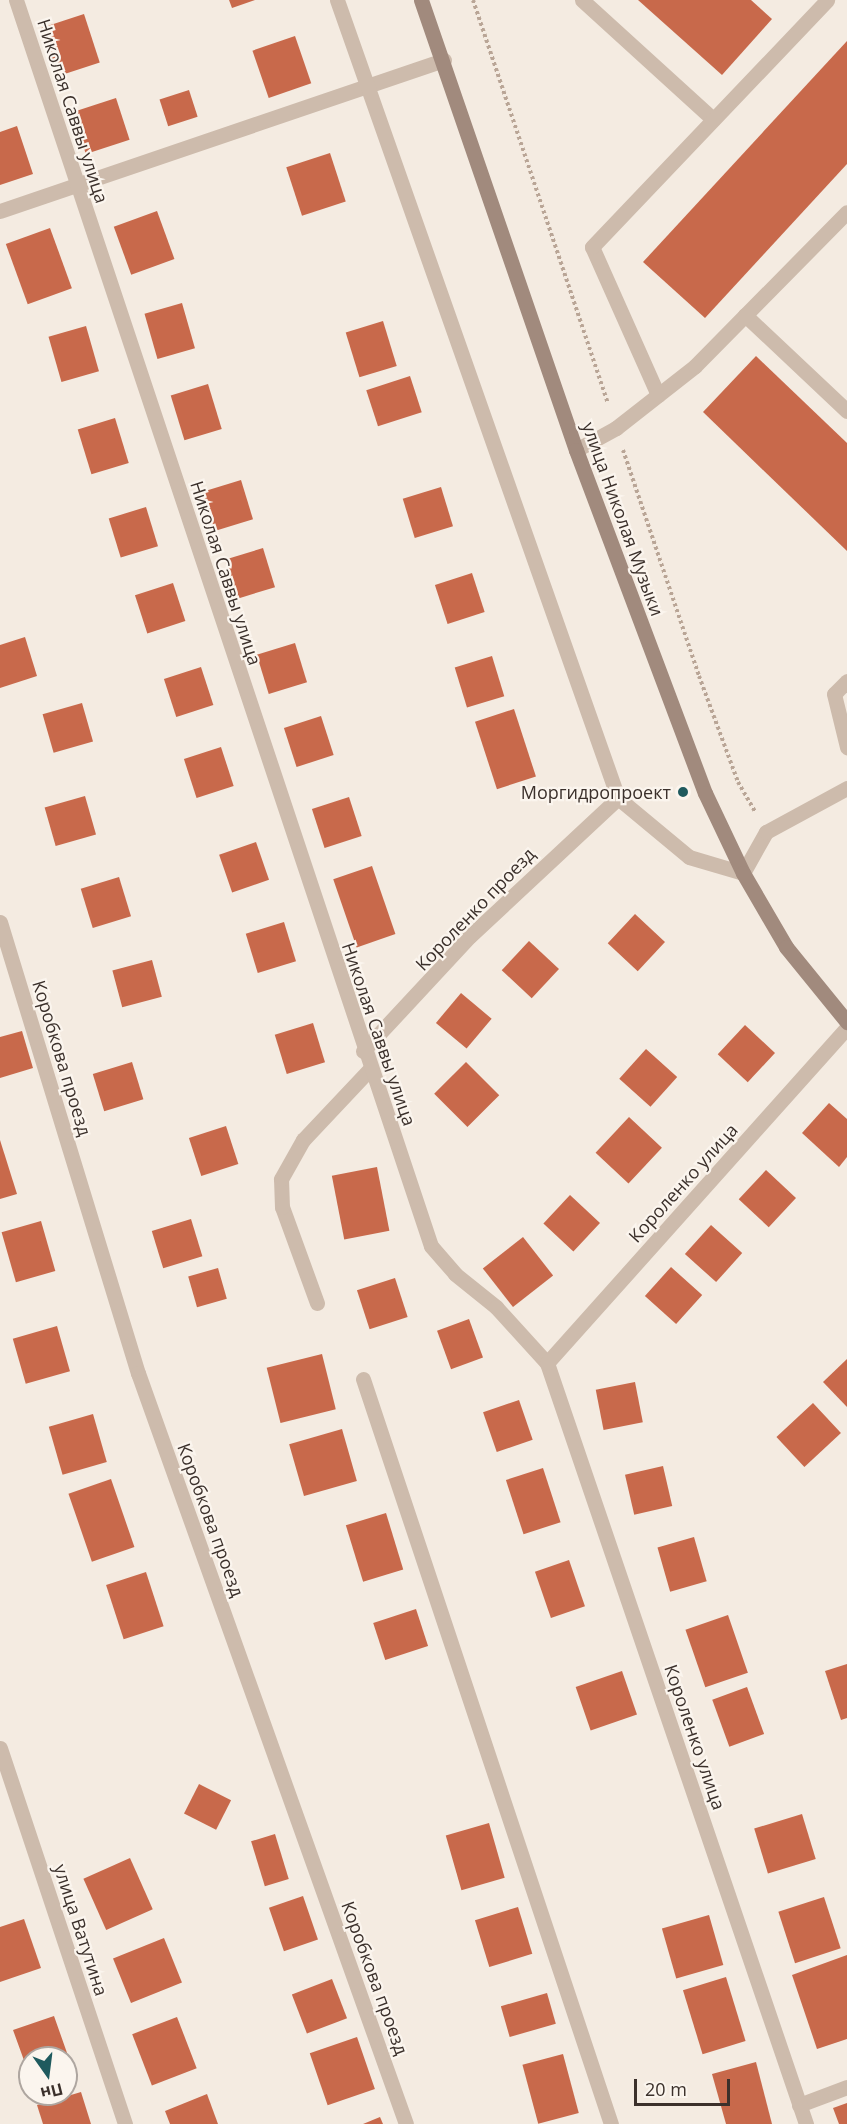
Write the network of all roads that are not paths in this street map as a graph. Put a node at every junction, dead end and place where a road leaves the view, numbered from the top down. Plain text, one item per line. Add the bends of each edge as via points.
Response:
1 (16, 0) edge
2 (337, 0) edge
3 (421, 0) edge
4 (582, 0) edge
5 (827, 0) edge
6 (444, 60) junction
7 (365, 86) junction
8 (713, 119) junction
9 (77, 185) junction
10 (0, 211) edge
11 (847, 212) edge
12 (745, 315) junction
13 (658, 395) junction
14 (847, 411) edge
15 (576, 450) junction
16 (847, 681) edge
17 (847, 747) edge
18 (847, 788) edge
19 (618, 798) junction
20 (743, 873) junction
21 (0, 922) edge
22 (847, 1022) edge
23 (847, 1028) edge
24 (363, 1050) junction
25 (369, 1070) junction
26 (400, 1157) joint
27 (317, 1303) dead end
28 (547, 1363) junction
29 (363, 1379) dead end
30 (0, 1748) edge
31 (847, 2086) edge
32 (799, 2104) junction
33 (125, 2124) edge
34 (406, 2124) edge
35 (611, 2124) edge
36 (806, 2124) edge

1 - 9 street, Николая Саввы улица
2 - 7 street
3 - 6 main road, улица Николая Музыки
4 - 8 street
5 - 8 street
6 - 7 street
6 - 15 main road, улица Николая Музыки
7 - 9 street
7 - 19 street via 487,418
8 - 13 street via 592,247
9 - 10 street
9 - 24 street, Николая Саввы улица
11 - 12 street
12 - 13 street via 694,366
12 - 14 street
13 - 15 street via 616,428
15 - 20 main road, улица Николая Музыки via 705,793
16 - 17 street via 834,694
18 - 20 street via 766,832
19 - 20 street via 689,857
19 - 24 street, Короленко проезд via 470,936
20 - 22 main road, улица Николая Музыки via 786,947
21 - 34 street, Коробкова проезд via 138,1373
23 - 28 street, Короленко улица
24 - 25 street, Николая Саввы улица
25 - 26 street, Николая Саввы улица
25 - 27 street via 303,1140 281,1179 282,1207
26 - 28 street, Короленко улица via 431,1246 455,1274 496,1307
28 - 32 street, Короленко улица
29 - 35 street
30 - 33 street, улица Ватутина
31 - 32 street
32 - 36 street, Короленко улица

